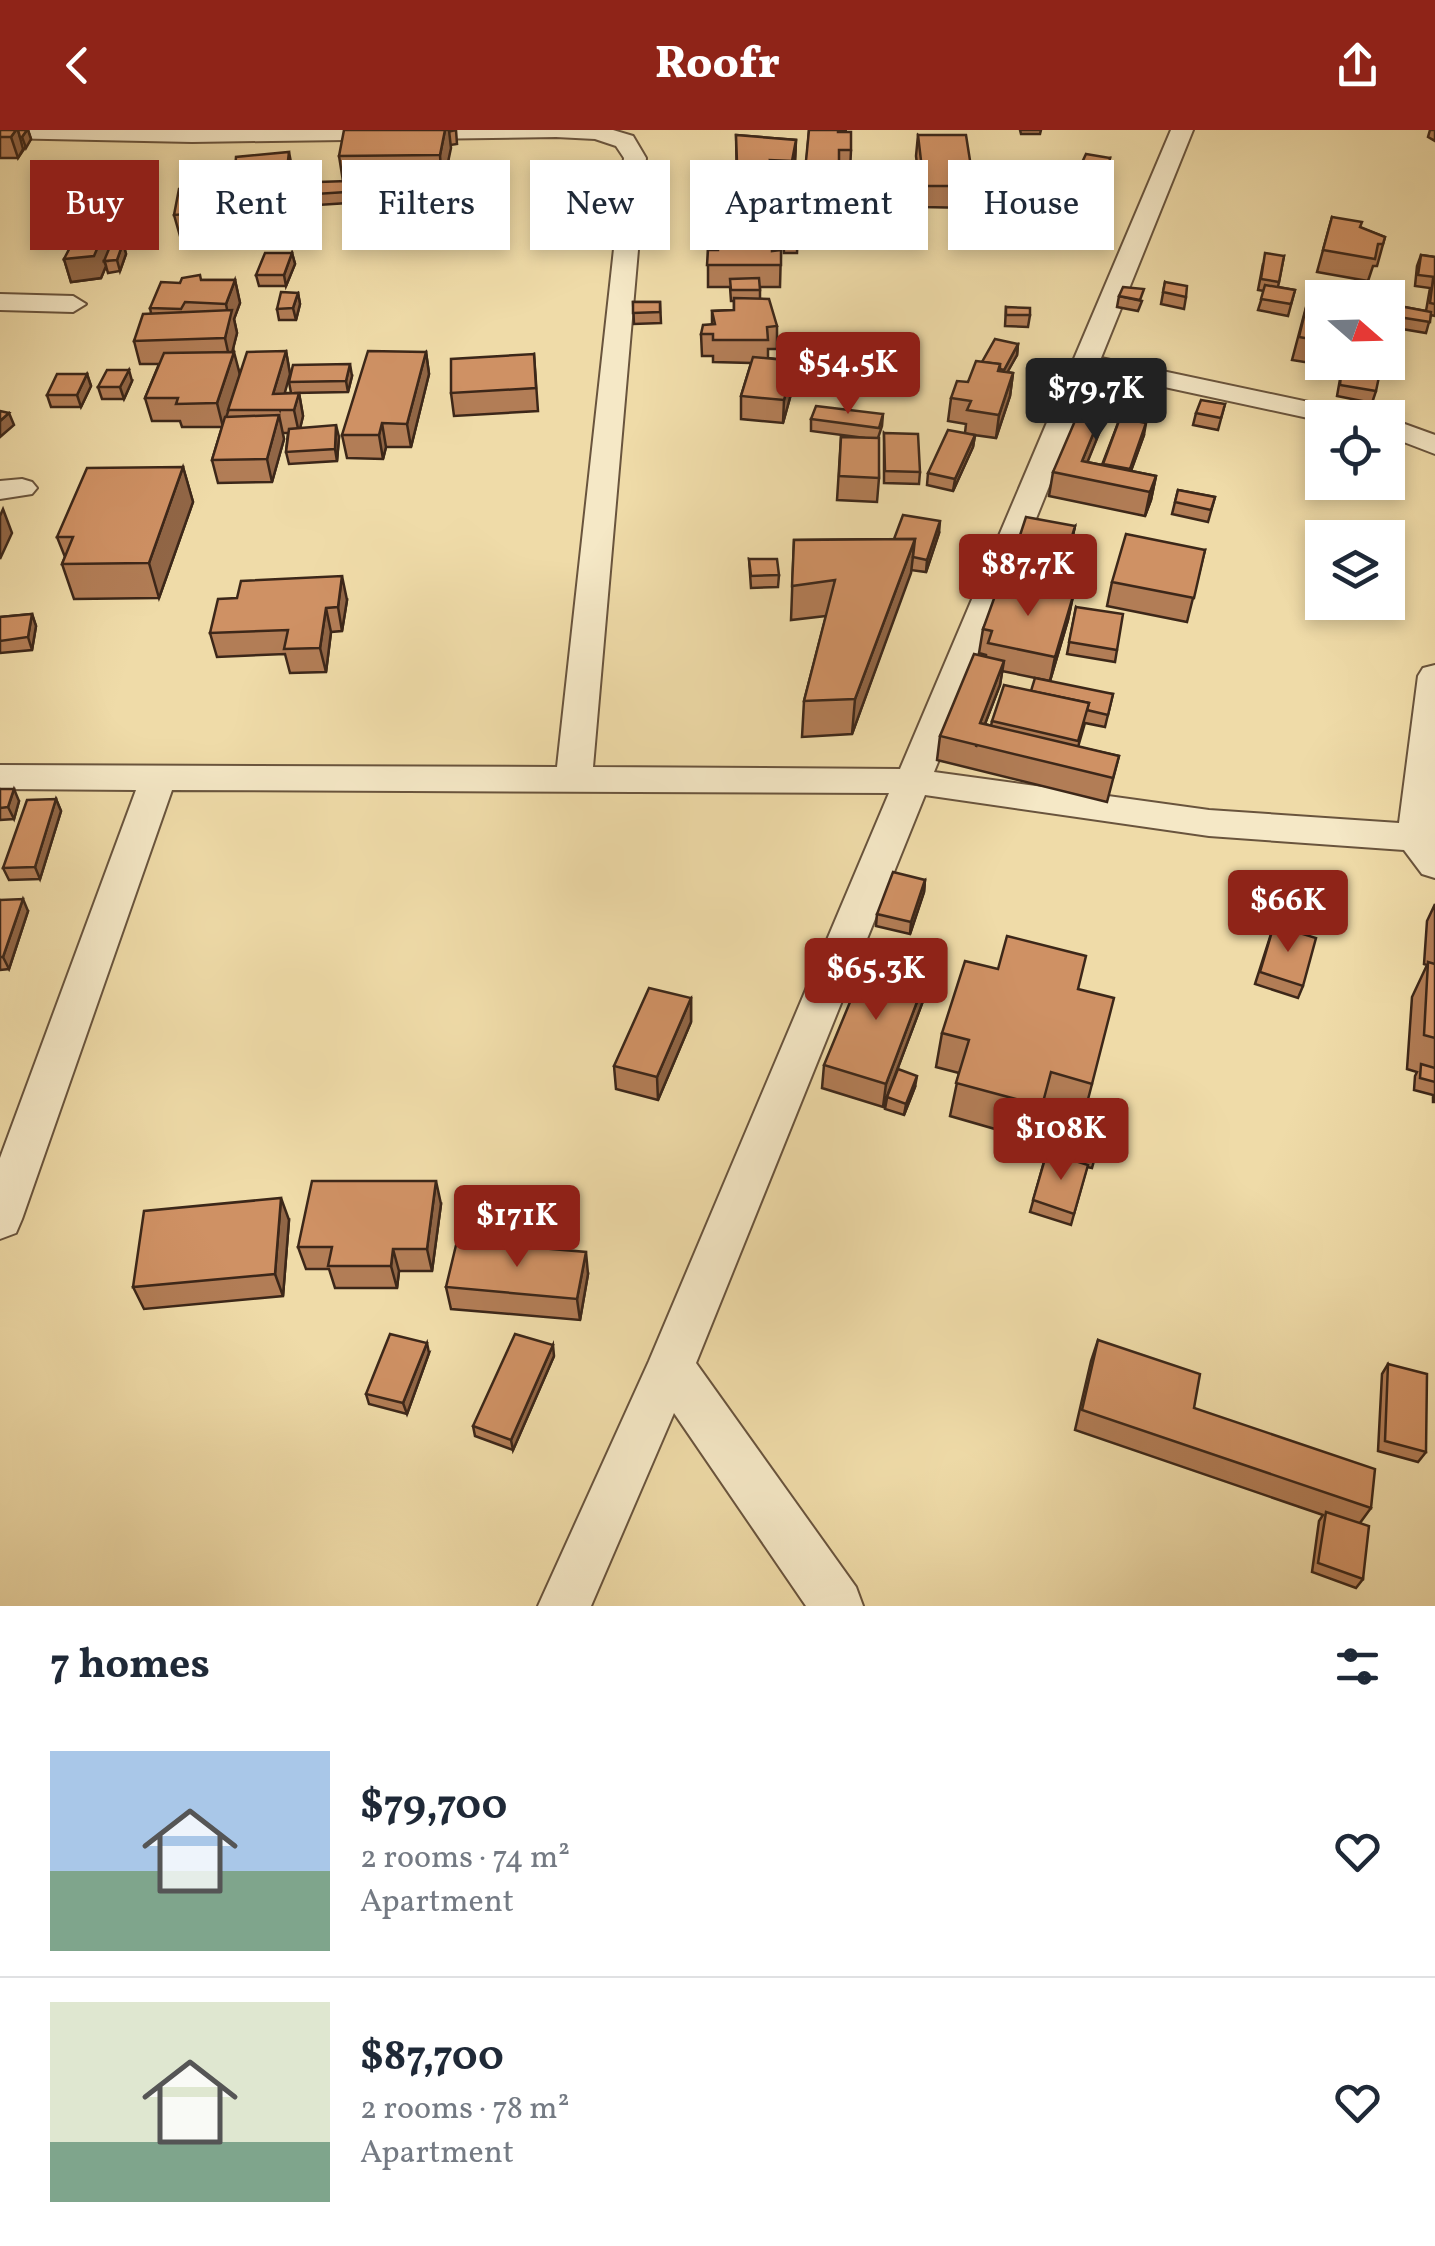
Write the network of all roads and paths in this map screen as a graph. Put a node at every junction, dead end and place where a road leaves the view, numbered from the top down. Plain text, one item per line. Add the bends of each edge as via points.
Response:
1 (1182, 130) edge
2 (0, 131) edge
3 (0, 302) edge
4 (73, 304) dead end
5 (1084, 362) junction
6 (1305, 409) edge
7 (1405, 433) edge
8 (1435, 445) edge
9 (1435, 676) edge
10 (0, 777) edge
11 (158, 778) junction
12 (574, 779) junction
13 (912, 781) junction
14 (1425, 850) edge
15 (0, 1219) edge
16 (670, 1367) junction
17 (564, 1606) edge
18 (837, 1606) edge

1 - 5 street
2 - 12 street via 556,130 626,141 635,158
3 - 4 street
5 - 6 street
5 - 13 street
7 - 8 street
9 - 14 street
10 - 11 street
11 - 12 street
11 - 15 street
12 - 13 street
13 - 14 street
13 - 16 street
16 - 17 street
16 - 18 street

